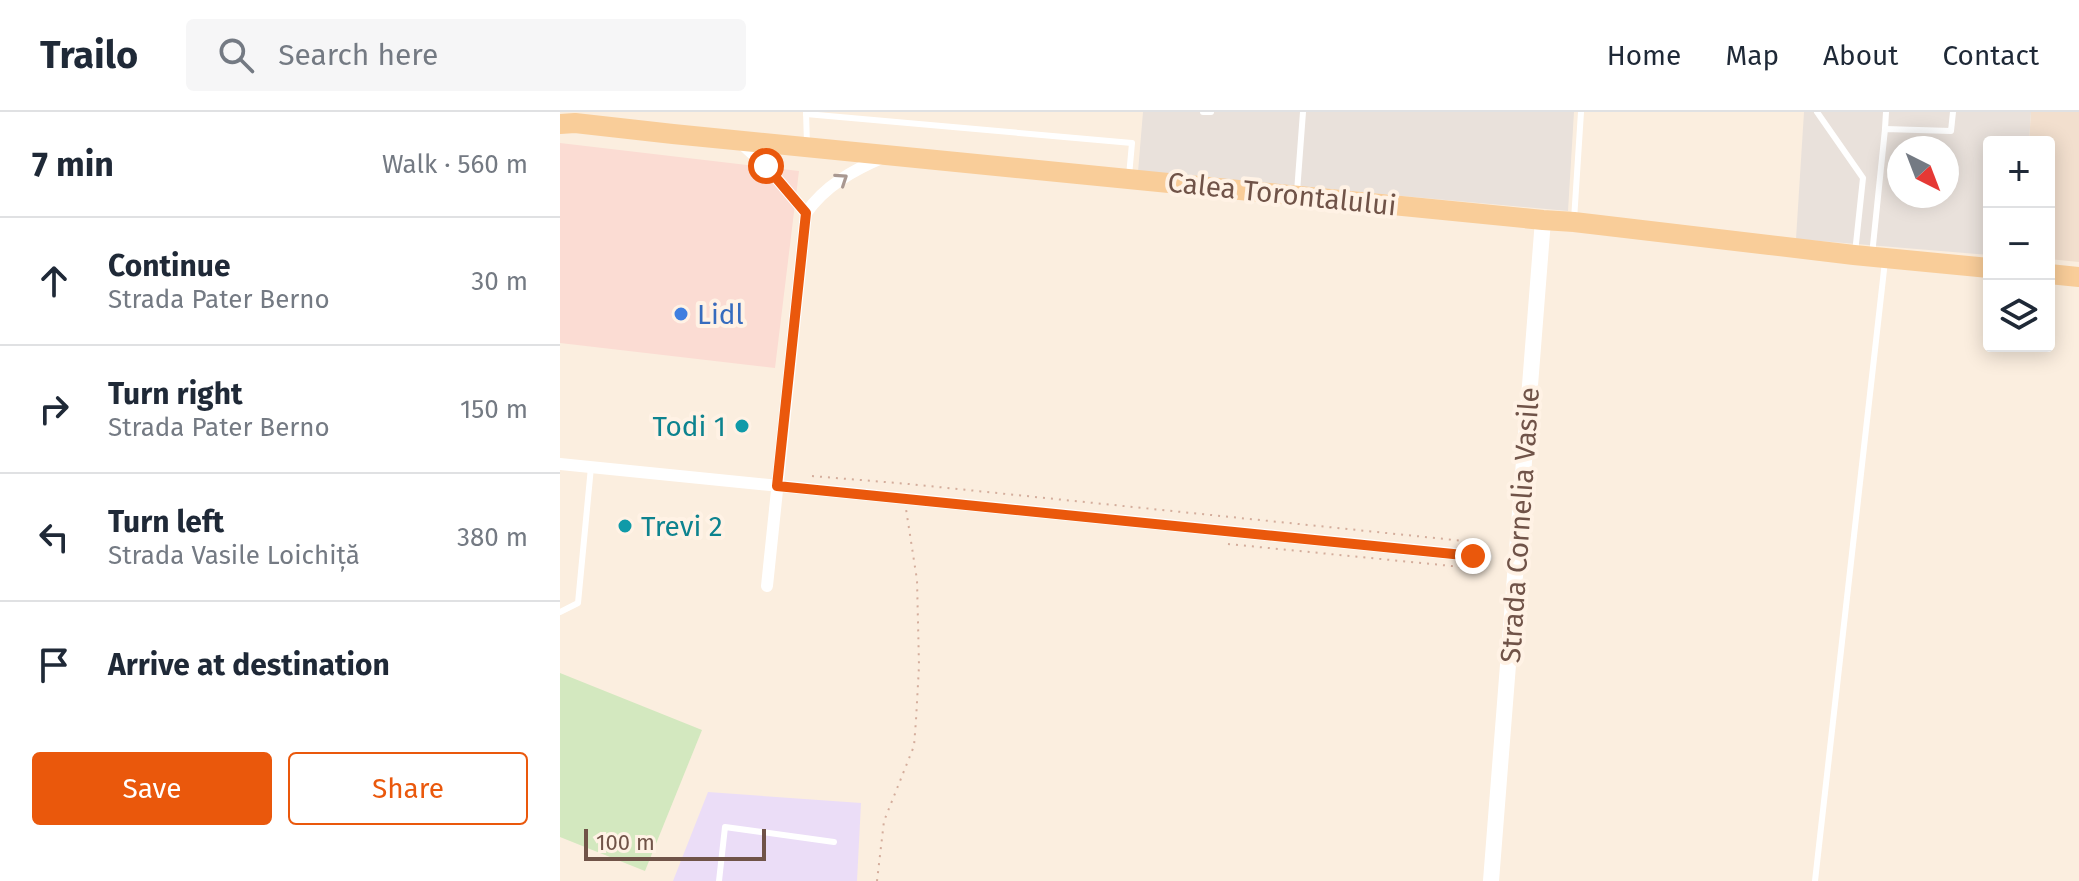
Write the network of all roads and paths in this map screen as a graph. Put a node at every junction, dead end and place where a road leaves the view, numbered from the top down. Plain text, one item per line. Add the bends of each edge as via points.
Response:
1 (1203, 112) edge
2 (1211, 112) edge
3 (1303, 112) edge
4 (1581, 112) edge
5 (1817, 112) edge
6 (1886, 112) edge
7 (1953, 112) edge
8 (806, 113) edge
9 (565, 121) edge
10 (1885, 129) junction
11 (738, 140) junction
12 (807, 147) junction
13 (887, 156) junction
14 (1128, 179) junction
15 (1297, 195) junction
16 (806, 213) junction
17 (1543, 220) junction
18 (1574, 222) junction
19 (1871, 256) junction
20 (1983, 267) edge
21 (2055, 274) edge
22 (2077, 274) edge
23 (560, 464) edge
24 (591, 467) junction
25 (777, 486) junction
26 (907, 499) junction
27 (1486, 557) dead end
28 (767, 586) dead end
29 (560, 612) edge
30 (834, 842) dead end
31 (719, 881) edge
32 (877, 881) edge
33 (1491, 881) edge
34 (1815, 881) edge

1 - 2 lane
3 - 15 lane
4 - 18 lane
5 - 19 lane via 1863,178
6 - 10 lane
7 - 10 lane via 1951,131
8 - 12 lane
8 - 14 lane via 1132,143
9 - 11 main road, Calea Torontalului
10 - 19 lane
11 - 12 main road, Calea Torontalului
11 - 16 street
12 - 13 main road, Calea Torontalului
13 - 14 main road, Calea Torontalului
16 -> 13 street via 833,184
14 - 15 main road, Calea Torontalului
15 - 17 main road, Calea Torontalului
16 - 25 street
17 - 18 main road, Calea Torontalului
17 - 33 street, Strada Cornelia Vasile
18 - 19 main road, Calea Torontalului
19 - 20 main road, Calea Torontalului
19 - 34 lane
21 - 22 main road
23 - 24 street
24 - 25 street
24 - 29 lane via 578,603
25 - 26 street
25 - 28 street
26 - 27 street
26 - 32 path via 917,580 914,746 884,821
30 - 31 lane via 725,827

